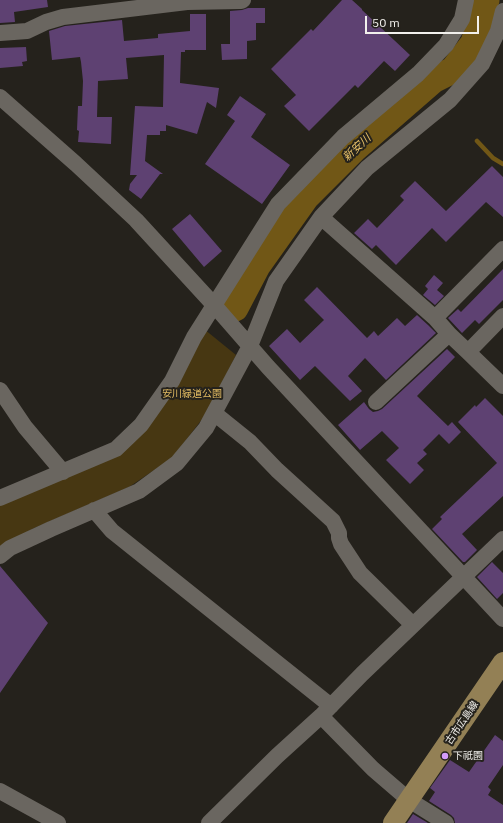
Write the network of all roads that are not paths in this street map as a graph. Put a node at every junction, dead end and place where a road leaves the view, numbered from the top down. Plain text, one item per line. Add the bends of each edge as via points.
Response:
1 (243, 0) edge
2 (466, 0) edge
3 (503, 11) edge
4 (0, 33) edge
5 (0, 97) edge
6 (321, 217) junction
7 (503, 249) edge
8 (214, 305) junction
9 (503, 316) edge
10 (435, 318) junction
11 (449, 334) junction
12 (250, 346) junction
13 (468, 352) junction
14 (503, 386) edge
15 (0, 390) edge
16 (376, 402) dead end
17 (214, 413) junction
18 (63, 472) junction
19 (0, 498) edge
20 (94, 510) junction
21 (503, 539) edge
22 (0, 556) edge
23 (464, 577) junction
24 (503, 619) edge
25 (413, 625) junction
26 (503, 662) edge
27 (326, 711) junction
28 (0, 791) edge
29 (409, 800) junction
30 (58, 823) edge
31 (209, 823) edge
32 (393, 823) edge
33 (446, 823) edge

1 - 4 street via 187,2 63,17 27,31
2 - 8 street via 462,19 446,45 418,74 343,137 278,204
3 - 6 street via 498,31 482,64 450,100 367,168
5 - 8 street via 136,220
6 - 10 street
6 - 12 street via 276,281
7 - 10 street
8 - 12 street
8 - 18 street via 194,337 172,381 141,425 116,449
9 - 13 street
10 - 11 street
11 - 13 street
11 - 16 street
12 - 17 street
12 - 23 street
13 - 14 street
15 - 18 street via 25,427
17 - 20 street via 206,428 177,463 139,491
17 - 25 street via 250,442 333,521 341,544 360,573
18 - 19 street
20 - 22 street via 10,548
20 - 27 street via 112,531
21 - 23 street
23 - 24 street
23 - 25 street
25 - 27 street
26 - 29 main road, 古市広島線
27 - 29 street via 373,770
27 - 31 street
28 - 30 street
29 - 32 main road, 古市広島線
29 - 33 street

